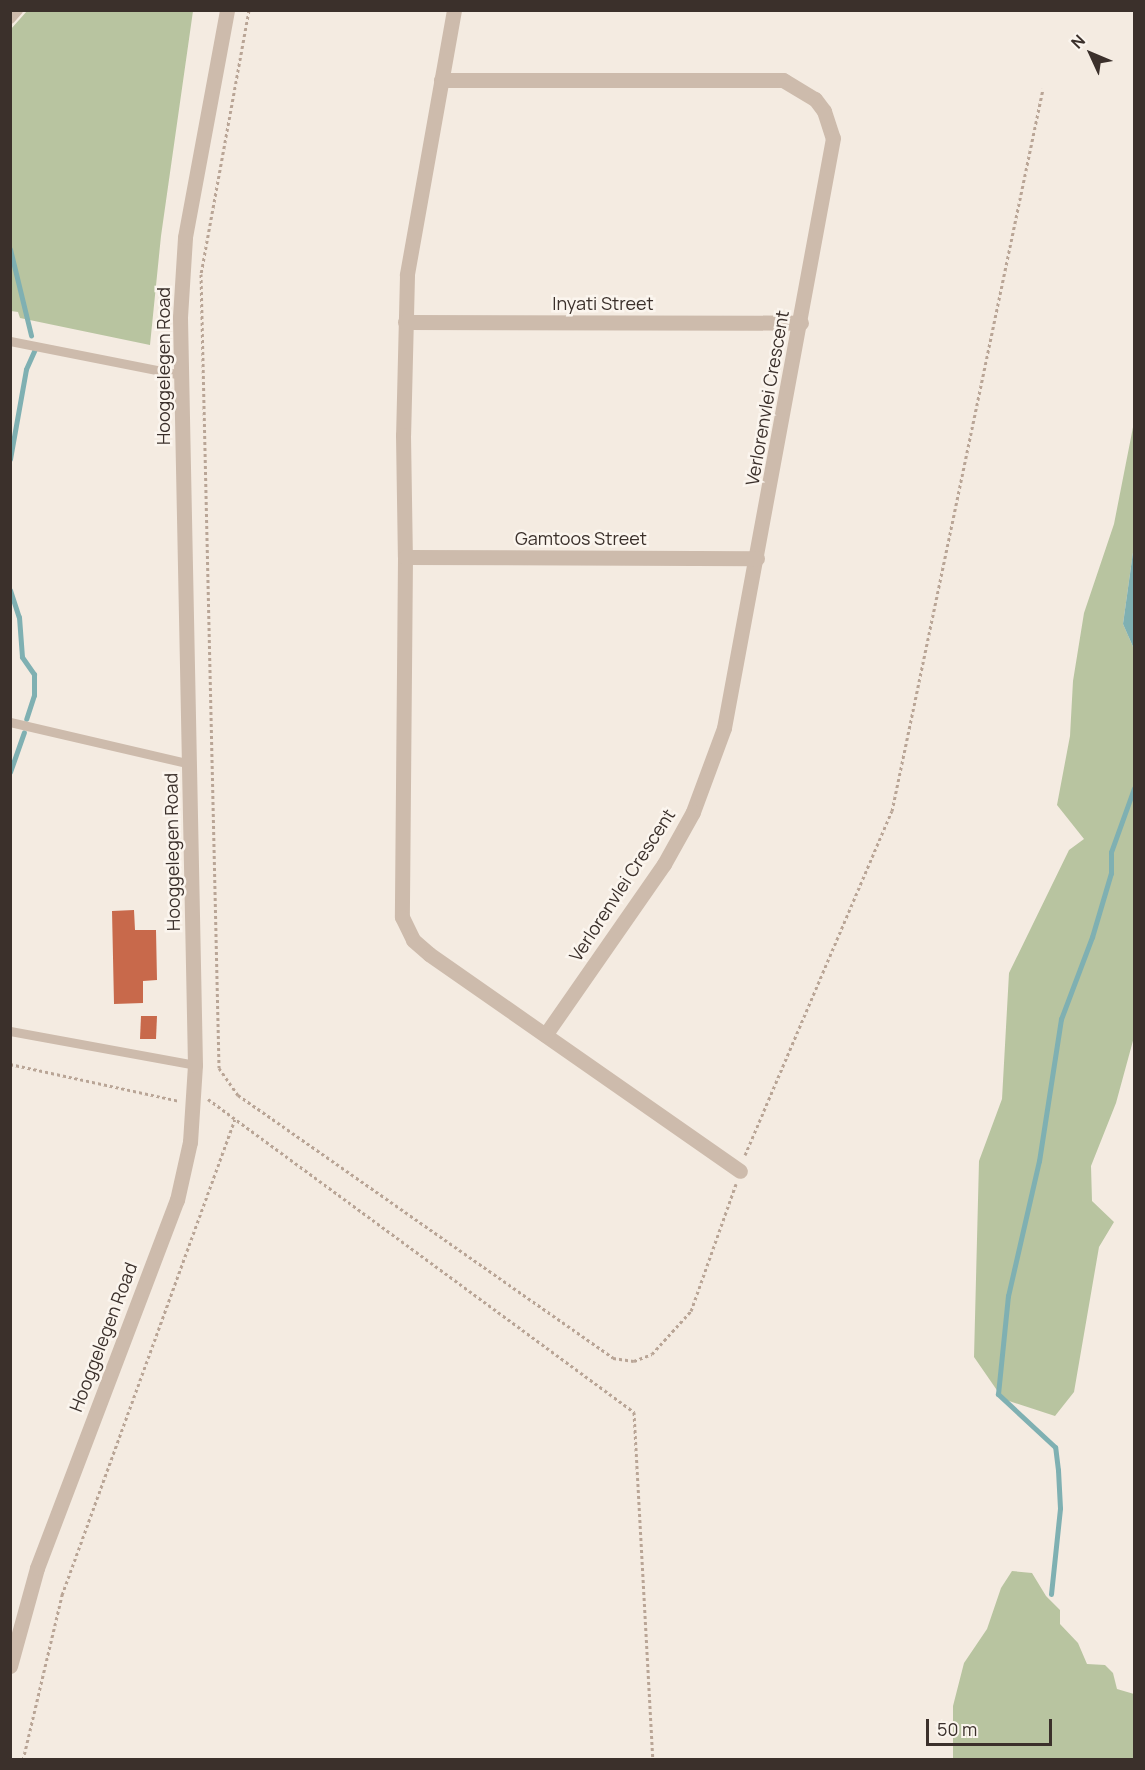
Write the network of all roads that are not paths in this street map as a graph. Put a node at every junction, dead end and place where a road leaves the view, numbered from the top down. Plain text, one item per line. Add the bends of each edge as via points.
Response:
1 (18, 10) edge
2 (227, 10) edge
3 (454, 10) edge
4 (10, 19) edge
5 (441, 80) junction
6 (405, 322) junction
7 (801, 322) junction
8 (10, 341) edge
9 (182, 375) junction
10 (405, 557) junction
11 (757, 558) junction
12 (10, 722) edge
13 (190, 764) junction
14 (10, 1031) edge
15 (545, 1035) junction
16 (195, 1065) junction
17 (740, 1172) road end
18 (10, 1666) edge

1 - 4 lane
2 - 9 street, Hooggelegen Road via 185,237
3 - 5 street
5 - 6 street via 415,220
5 - 7 street, Verlorenvlei Crescent via 766,78 783,80 805,92 824,111 832,138
6 - 7 street, Inyati Street
6 - 10 street
7 - 11 street, Verlorenvlei Crescent
8 - 9 lane
9 - 13 street, Hooggelegen Road
10 - 11 street, Gamtoos Street
10 - 15 street via 402,917 413,939 429,954
11 - 15 street, Verlorenvlei Crescent via 724,728 693,812 664,864
12 - 13 lane
13 - 16 street, Hooggelegen Road
14 - 16 lane
15 - 17 street
16 - 18 street, Hooggelegen Road via 190,1142 177,1200 37,1568

